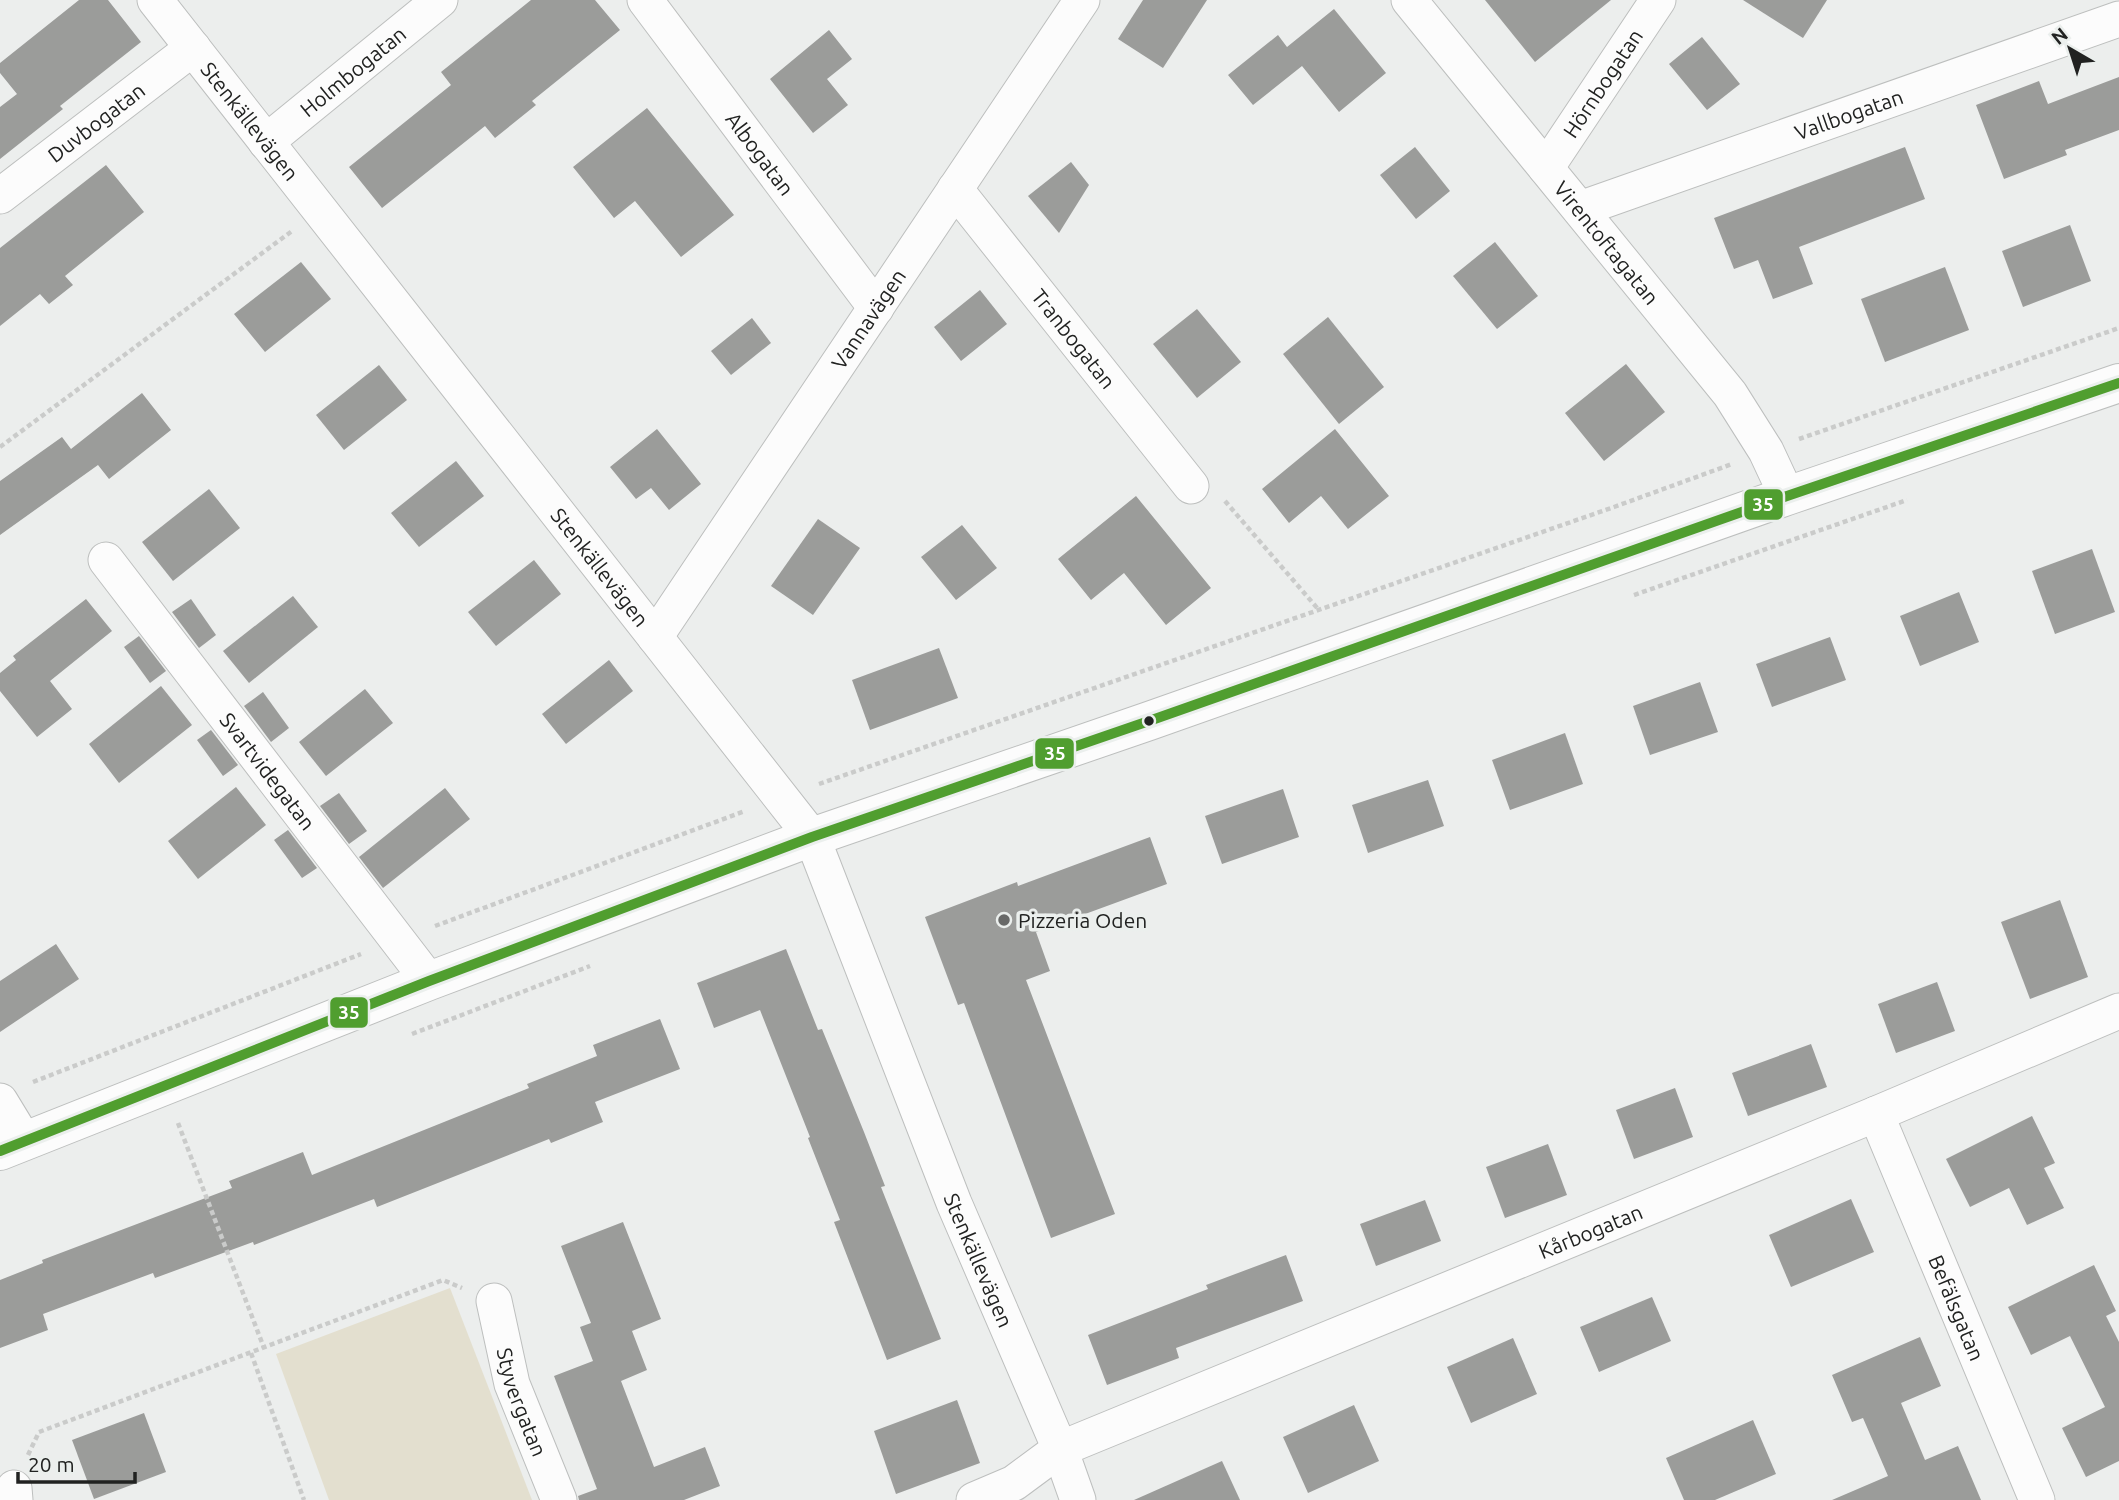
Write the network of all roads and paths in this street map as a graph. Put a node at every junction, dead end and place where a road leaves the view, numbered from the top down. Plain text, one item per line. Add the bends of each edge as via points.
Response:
1 (155, 0) edge
2 (440, 0) edge
3 (645, 0) edge
4 (1082, 0) edge
5 (1409, 0) edge
6 (1658, 0) edge
7 (2119, 19) edge
8 (193, 48) junction
9 (267, 142) junction
10 (1546, 168) junction
11 (955, 189) junction
12 (0, 197) edge
13 (1580, 209) junction
14 (320, 211) junction
15 (876, 308) junction
16 (2119, 328) edge
17 (2119, 383) edge
18 (0, 447) edge
19 (1766, 451) junction
20 (1191, 486) joint
21 (1787, 496) junction
22 (106, 560) dead end
23 (1318, 609) junction
24 (655, 637) junction
25 (781, 798) junction
26 (812, 837) junction
27 (398, 940) junction
28 (429, 981) junction
29 (2119, 1011) edge
30 (13, 1093) edge
31 (1876, 1114) junction
32 (178, 1122) dead end
33 (13, 1146) edge
34 (494, 1301) joint
35 (264, 1348) junction
36 (251, 1353) junction
37 (1059, 1449) junction
38 (14, 1494) edge
39 (304, 1500) edge
40 (559, 1500) edge
41 (974, 1500) edge
42 (1078, 1500) edge
43 (2038, 1500) edge

1 - 8 street, Stenkällevägen
2 - 9 street, Holmbogatan
3 - 15 street, Albogatan
4 - 11 street, Vannavägen
5 - 10 street, Virentoftagatan
6 - 10 street, Hörnbogatan
7 - 13 street, Vallbogatan
8 - 9 street, Stenkällevägen
8 - 12 street, Duvbogatan
9 - 14 street, Stenkällevägen
10 - 13 street, Virentoftagatan
11 - 15 street, Vannavägen
11 - 20 street, Tranbogatan
13 - 19 street, Virentoftagatan via 1730,394
14 - 18 path
14 - 24 street, Stenkällevägen
15 - 24 street, Vannavägen
16 - 19 path
17 - 21 street
19 - 21 street, Virentoftagatan
19 - 23 path
20 - 23 path via 1218,492
21 - 26 street
22 - 27 street, Svartvidegatan
23 - 25 path
24 - 25 street, Stenkällevägen
25 - 26 street, Stenkällevägen
25 - 27 path
26 - 28 street
26 - 37 street, Stenkällevägen via 954,1203
27 - 28 street, Svartvidegatan
27 - 30 path
28 - 33 street
29 - 31 street, Kårbogatan
30 - 33 street
31 - 37 street, Kårbogatan
31 - 43 street, Befälsgatan
32 - 35 path
34 - 35 path via 443,1280
34 - 40 street, Styvergatan via 512,1384
35 - 36 path
36 - 38 path via 39,1432
36 - 39 path
37 - 41 street, Kårbogatan via 1014,1483
37 - 42 street, Stenkällevägen

